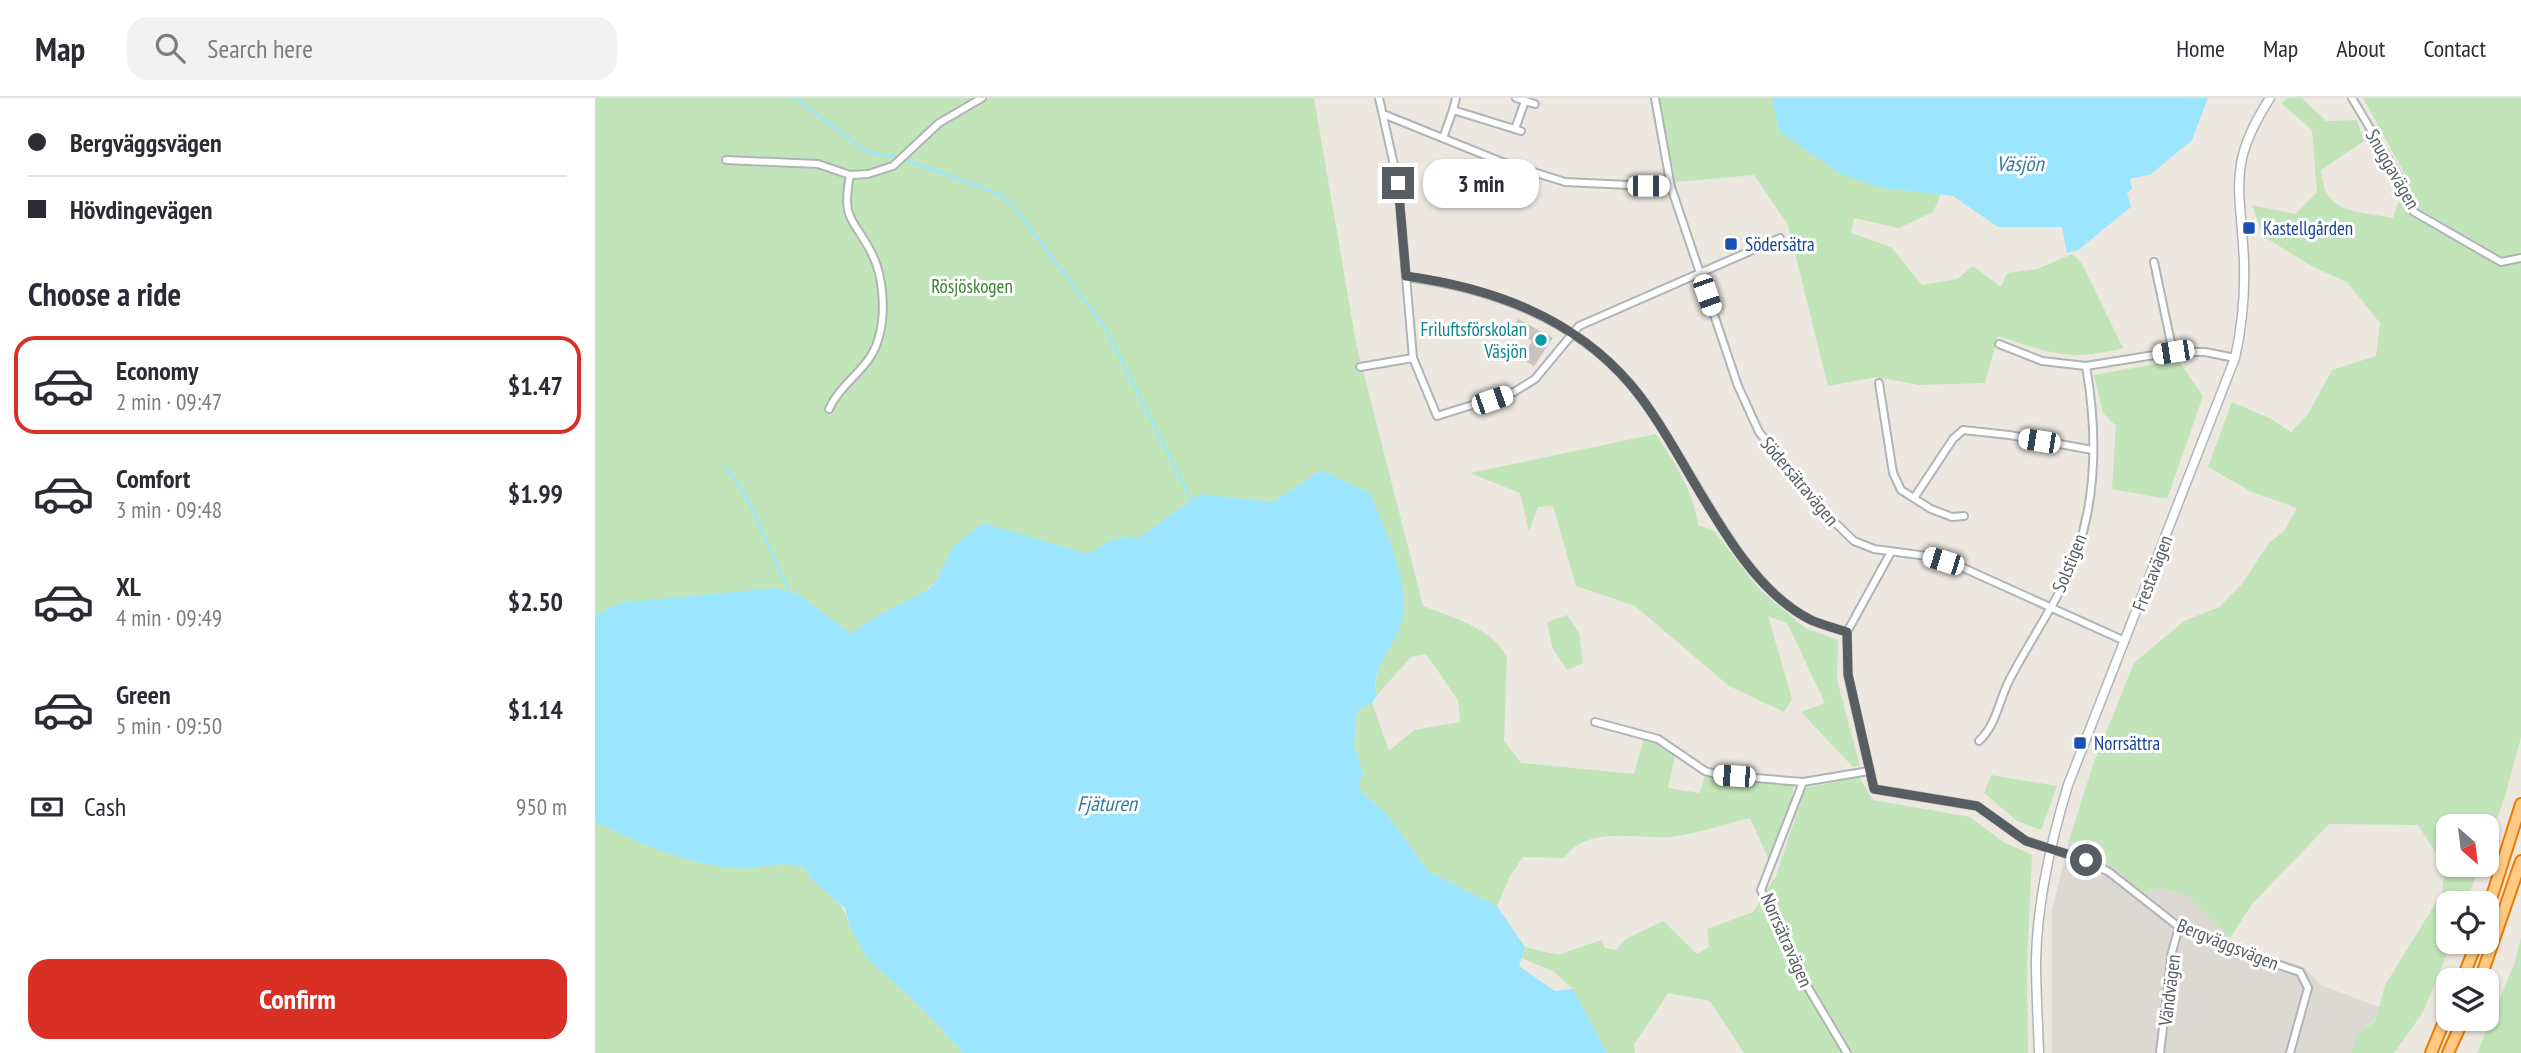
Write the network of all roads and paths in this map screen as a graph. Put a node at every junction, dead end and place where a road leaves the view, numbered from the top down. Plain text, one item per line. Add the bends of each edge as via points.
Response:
1 (982, 98) edge
2 (1378, 98) edge
3 (1456, 98) edge
4 (1516, 98) edge
5 (1655, 98) edge
6 (2270, 98) edge
7 (2351, 98) edge
8 (1525, 101) junction
9 (1535, 104) dead end
10 (1453, 110) junction
11 (1383, 114) junction
12 (1443, 138) junction
13 (726, 160) dead end
14 (850, 175) junction
15 (1671, 187) junction
16 (1780, 238) dead end
17 (2521, 258) edge
18 (2154, 262) dead end
19 (1699, 274) junction
20 (1406, 276) junction
21 (1573, 333) junction
22 (1999, 344) dead end
23 (2173, 352) junction
24 (1412, 358) junction
25 (2235, 358) junction
26 (2086, 366) junction
27 (1360, 367) dead end
28 (1879, 383) dead end
29 (829, 409) dead end
30 (2094, 450) junction
31 (1913, 498) junction
32 (1964, 516) dead end
33 (1891, 552) junction
34 (2049, 608) junction
35 (1847, 632) junction
36 (2125, 641) junction
37 (1595, 722) dead end
38 (1979, 741) dead end
39 (1869, 771) junction
40 (1803, 782) junction
41 (2521, 804) edge
42 (2051, 850) junction
43 (2521, 861) edge
44 (2494, 891) edge
45 (2179, 926) junction
46 (2484, 968) edge
47 (2440, 1031) edge
48 (2458, 1031) edge
49 (1847, 1053) edge
50 (2039, 1053) edge
51 (2160, 1053) edge
52 (2290, 1053) edge
53 (2431, 1053) edge
54 (2448, 1053) edge

1 - 14 street via 939,123 893,166
2 - 11 street
3 - 10 street
4 - 8 street
5 - 15 street, Södersätravägen
6 - 25 street, Frestavägen via 2252,126 2237,186 2244,262 2243,311
7 - 17 street, Snuggavägen via 2396,172 2414,212 2501,262
8 - 9 street
8 - 10 street via 1518,130
10 - 12 street
11 - 12 street
11 - 20 street via 1398,183
12 - 15 street via 1565,182
13 - 14 street via 818,164
14 - 29 street via 846,198 851,223 873,255 882,313 872,356 837,393
15 - 19 street, Södersätravägen
16 - 19 street
18 - 23 street
19 - 21 street via 1604,314
19 - 33 street, Södersätravägen via 1738,386 1763,439 1845,534
20 - 21 street via 1500,296
20 - 24 street
21 - 24 street via 1535,379 1514,392 1437,416
21 - 35 street via 1631,385 1734,544 1768,587 1810,619
22 - 26 street via 2042,361
23 - 25 street
23 - 26 street
24 - 27 street
25 - 36 street, Frestavägen
26 - 30 street, Solstigen via 2095,413
28 - 31 street via 1893,473 1901,490
30 - 31 street via 1963,430
30 - 34 street, Solstigen via 2089,507 2078,548
31 - 32 street via 1952,517
33 - 34 street, Södersätravägen via 1959,566
33 - 35 street
34 - 36 street, Södersätravägen
34 - 38 street, Solstigen via 2008,682 1990,730
35 - 39 street via 1848,674
36 - 42 street, Frestavägen via 2068,785
37 - 40 street via 1658,739 1705,771
39 - 40 street
39 - 42 street via 1874,789 1977,806 2017,836
40 - 49 street, Norrsätravägen via 1761,890 1791,959
41 - 44 highway
42 - 45 street, Bergväggsvägen via 2109,872
42 - 50 street, Frestavägen via 2036,960
43 - 46 highway
45 - 51 street, Vändvägen
45 - 52 street, Bergväggsvägen via 2300,972 2308,988
47 - 53 highway
48 - 54 highway

